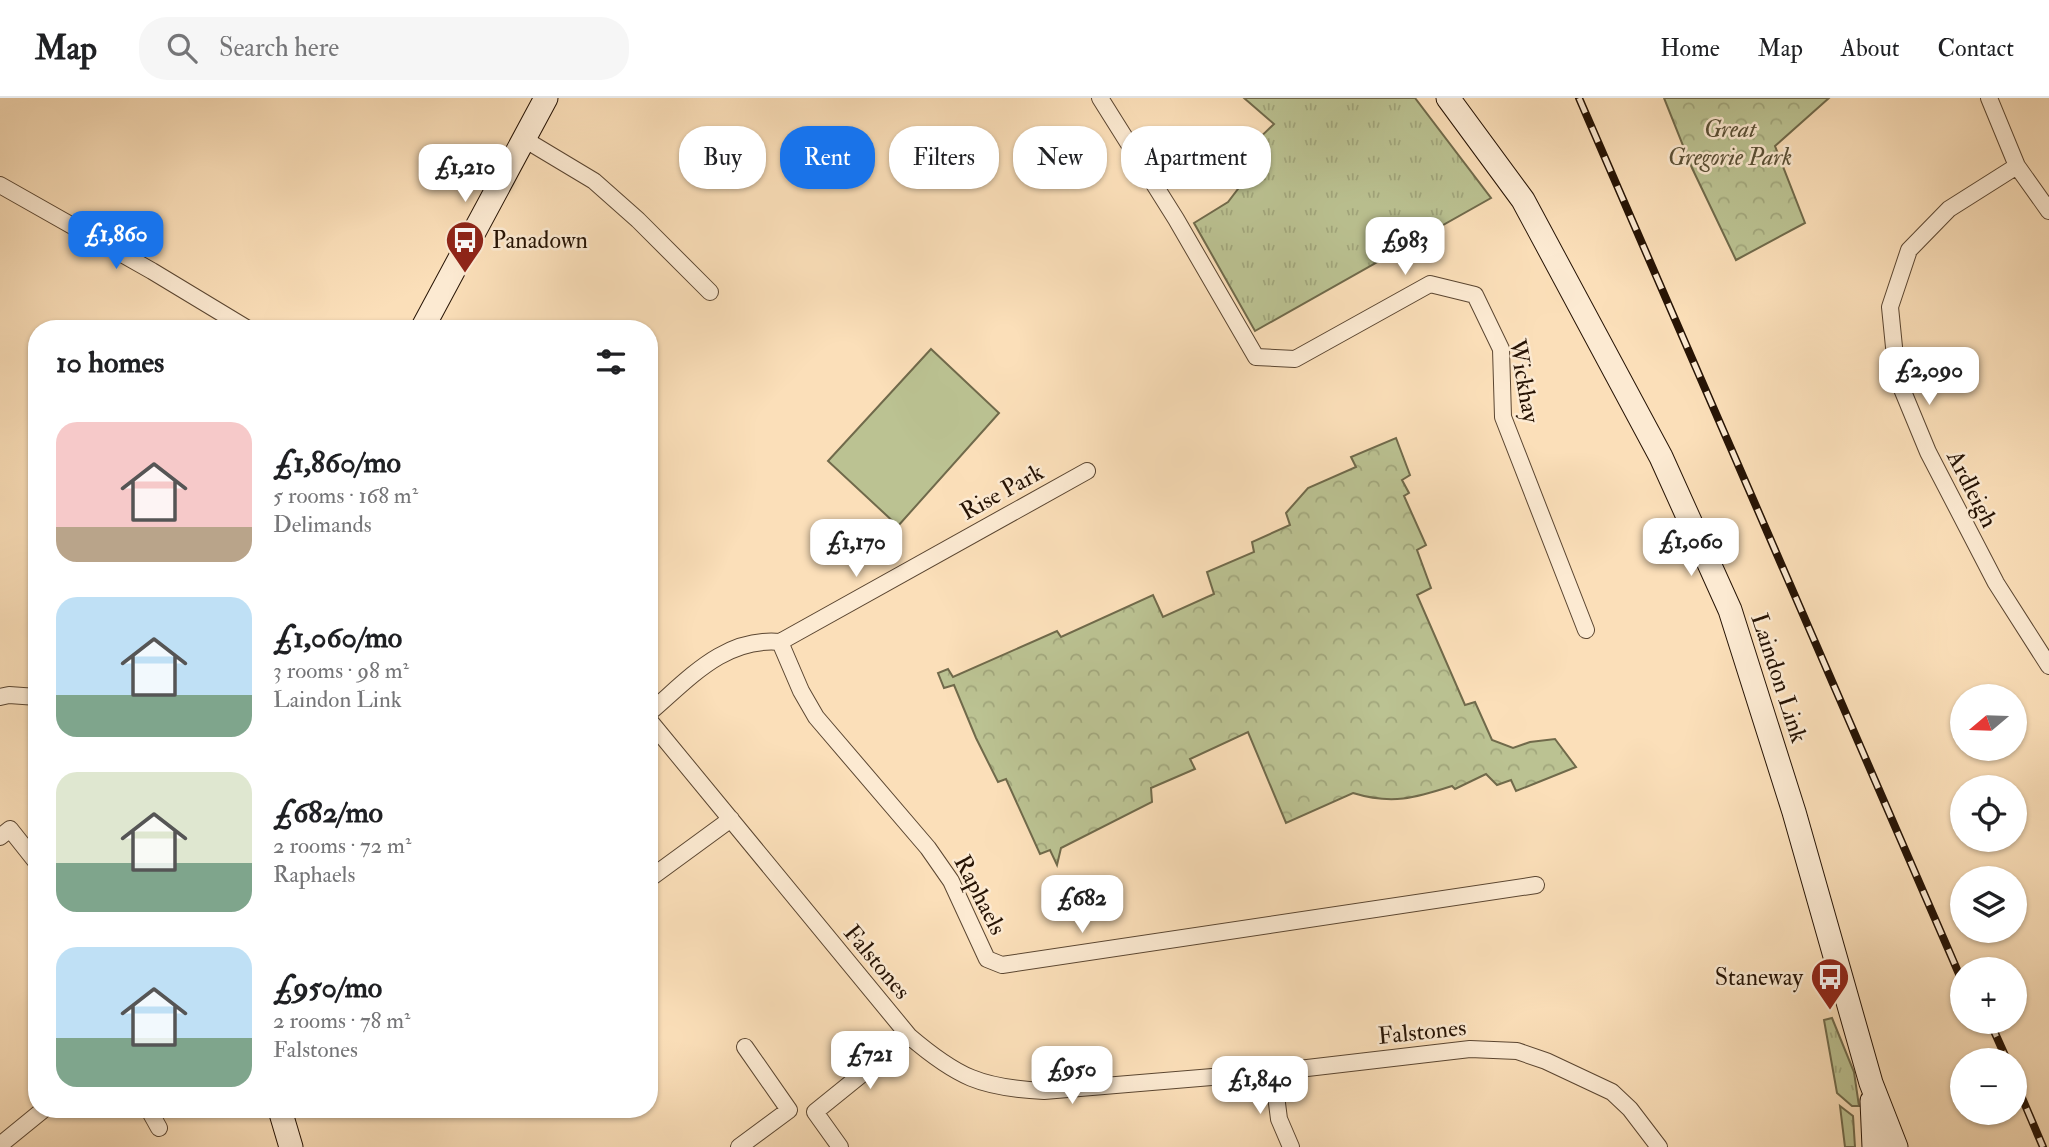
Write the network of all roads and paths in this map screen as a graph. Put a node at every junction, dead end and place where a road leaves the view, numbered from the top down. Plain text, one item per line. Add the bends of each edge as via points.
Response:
1 (545, 98) edge
2 (1100, 98) edge
3 (1448, 98) edge
4 (1989, 98) edge
5 (524, 139) junction
6 (2017, 166) junction
7 (0, 185) edge
8 (2049, 211) edge
9 (710, 292) dead end
10 (233, 320) edge
11 (427, 320) edge
12 (1087, 471) dead end
13 (1586, 630) dead end
14 (780, 642) junction
15 (2049, 666) edge
16 (0, 696) edge
17 (28, 696) edge
18 (658, 705) edge
19 (658, 731) edge
20 (731, 819) junction
21 (0, 837) edge
22 (28, 852) edge
23 (658, 872) edge
24 (1536, 885) dead end
25 (909, 1036) junction
26 (745, 1047) dead end
27 (1273, 1072) junction
28 (1871, 1083) junction
29 (789, 1110) junction
30 (815, 1112) junction
31 (33, 1118) edge
32 (153, 1118) edge
33 (282, 1118) edge
34 (159, 1128) dead end
35 (0, 1145) edge
36 (290, 1147) edge
37 (739, 1147) edge
38 (840, 1147) edge
39 (1291, 1147) edge
40 (1659, 1147) edge
41 (1874, 1147) edge
42 (1896, 1147) edge

1 - 5 main road
2 - 13 street, Wickhay via 1256,357 1295,359 1430,284 1475,295 1501,349 1503,417
3 - 28 main road, Laindon Link via 1523,200 1661,457 1730,610 1794,812
4 - 6 street
5 - 9 street via 594,181
5 - 11 main road
6 - 8 street
6 - 15 street, Ardleigh via 1948,209 1909,250 1890,307 1897,377 1928,452 1996,583
7 - 10 street
12 - 14 street, Rise Park
14 - 18 street, Rise Park via 761,640 733,647
14 - 24 street, Raphaels via 816,717 928,848 951,881 987,959 1002,965
16 - 17 street
19 - 20 street, Falstones
20 - 23 street
20 - 25 street, Falstones
21 - 22 street via 10,829
25 - 27 street, Falstones via 936,1060 971,1079 1005,1089 1044,1091
25 - 30 street
26 - 29 street
27 - 39 street via 1279,1119
27 - 40 street, Falstones via 1470,1049 1517,1051 1612,1092
28 - 41 main road, Laindon Link
28 - 42 main road, Laindon Link
29 - 30 street
29 - 37 street
30 - 38 street
31 - 35 street
32 - 34 street
33 - 36 main road

